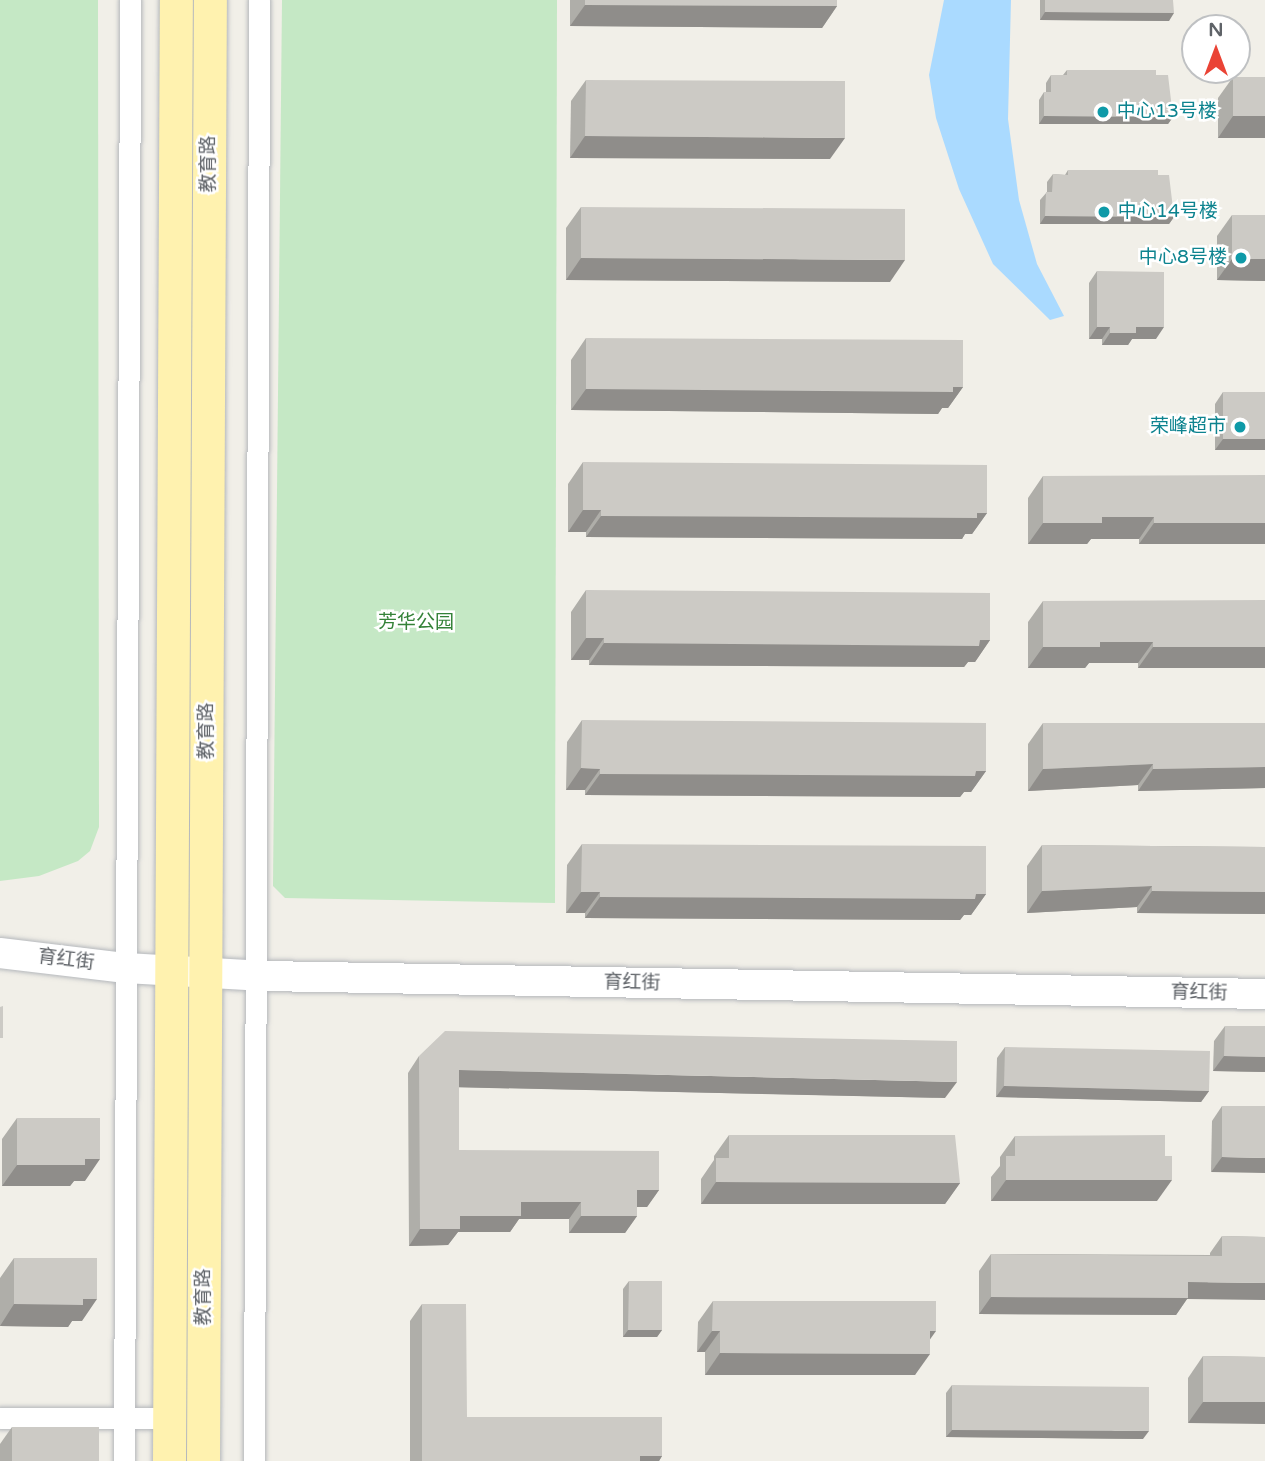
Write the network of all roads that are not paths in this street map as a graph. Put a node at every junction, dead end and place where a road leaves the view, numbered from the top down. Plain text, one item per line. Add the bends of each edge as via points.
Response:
1 (130, 0) edge
2 (176, 0) edge
3 (210, 0) edge
4 (260, 0) edge
5 (0, 953) edge
6 (126, 968) junction
7 (171, 971) junction
8 (206, 973) junction
9 (256, 975) junction
10 (1265, 994) edge
11 (0, 1418) edge
12 (124, 1418) junction
13 (169, 1418) junction
14 (124, 1461) edge
15 (169, 1461) edge
16 (204, 1461) edge
17 (254, 1461) edge

1 - 6 street
2 - 7 main road, 教育路
3 - 8 main road, 教育路
4 - 9 street
5 - 6 street, 育红街
6 - 7 street, 育红街
6 - 12 street
7 - 8 street, 育红街
7 - 13 main road, 教育路
8 - 9 street, 育红街
8 - 16 main road, 教育路
9 - 10 street, 育红街
9 - 17 street
11 - 12 street
12 - 13 street
12 - 14 street
13 - 15 main road, 教育路

